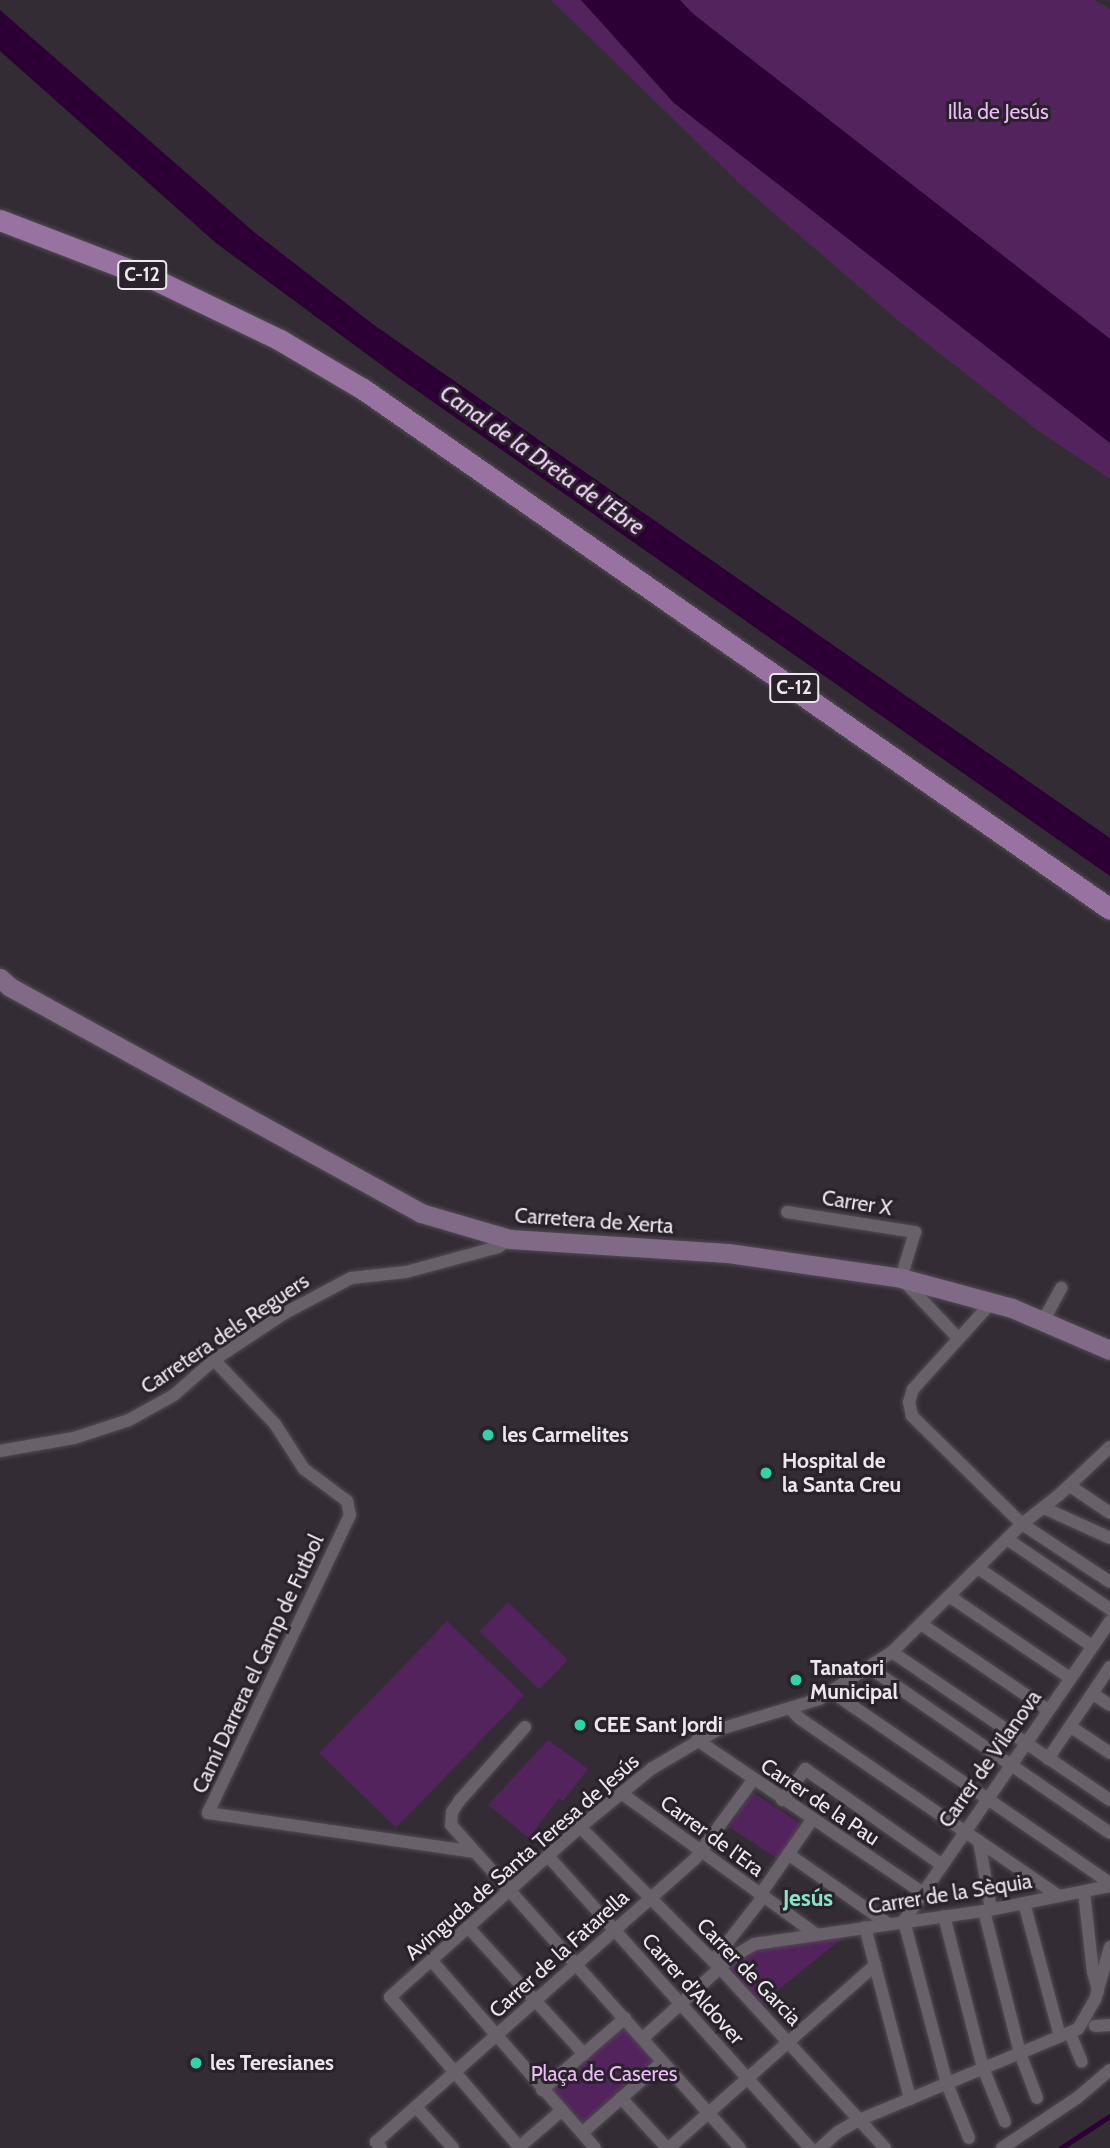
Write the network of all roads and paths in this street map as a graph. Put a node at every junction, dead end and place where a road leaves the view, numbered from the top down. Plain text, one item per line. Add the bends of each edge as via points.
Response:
1 (0, 220) edge
2 (1110, 909) edge
3 (0, 978) edge
4 (787, 1212) dead end
5 (510, 1239) junction
6 (901, 1278) junction
7 (1061, 1288) dead end
8 (992, 1302) junction
9 (1043, 1321) junction
10 (957, 1338) junction
11 (1110, 1350) edge
12 (214, 1360) junction
13 (1110, 1447) edge
14 (0, 1451) edge
15 (1105, 1461) edge
16 (1070, 1486) junction
17 (1044, 1507) junction
18 (1110, 1513) edge
19 (1022, 1524) junction
20 (1110, 1538) edge
21 (1006, 1539) junction
22 (978, 1568) junction
23 (1110, 1582) edge
24 (949, 1596) junction
25 (1110, 1609) edge
26 (1110, 1621) edge
27 (921, 1624) junction
28 (1092, 1646) junction
29 (892, 1652) junction
30 (1110, 1667) edge
31 (870, 1668) junction
32 (1070, 1678) junction
33 (832, 1692) junction
34 (1093, 1694) junction
35 (1110, 1705) edge
36 (795, 1708) junction
37 (1048, 1710) junction
38 (524, 1727) dead end
39 (1070, 1727) junction
40 (697, 1740) junction
41 (1025, 1743) junction
42 (1110, 1753) edge
43 (1048, 1759) junction
44 (1010, 1764) junction
45 (753, 1780) junction
46 (621, 1793) junction
47 (987, 1798) junction
48 (782, 1800) junction
49 (1110, 1800) edge
50 (812, 1820) junction
51 (580, 1827) junction
52 (964, 1831) junction
53 (1110, 1833) edge
54 (979, 1841) junction
55 (474, 1852) junction
56 (701, 1852) junction
57 (788, 1854) junction
58 (548, 1856) junction
59 (942, 1865) junction
60 (1110, 1884) edge
61 (511, 1890) junction
62 (1084, 1892) junction
63 (923, 1893) junction
64 (761, 1896) junction
65 (1059, 1896) junction
66 (651, 1898) junction
67 (1024, 1903) junction
68 (987, 1910) junction
69 (944, 1916) junction
70 (904, 1921) junction
71 (887, 1923) junction
72 (468, 1927) junction
73 (865, 1927) junction
74 (615, 1931) junction
75 (816, 1934) junction
76 (1110, 1947) edge
77 (432, 1960) junction
78 (717, 1964) junction
79 (577, 1965) junction
80 (875, 1965) junction
81 (1098, 1991) junction
82 (536, 2001) junction
83 (681, 2004) junction
84 (625, 2018) junction
85 (1110, 2025) edge
86 (1095, 2026) dead end
87 (498, 2035) junction
88 (1065, 2035) junction
89 (643, 2038) junction
90 (789, 2042) junction
91 (1020, 2053) junction
92 (584, 2054) junction
93 (662, 2062) junction
94 (1082, 2062) dead end
95 (983, 2068) junction
96 (1110, 2070) edge
97 (455, 2073) junction
98 (747, 2078) junction
99 (947, 2084) junction
100 (542, 2090) junction
101 (621, 2098) junction
102 (1037, 2098) dead end
103 (910, 2099) junction
104 (416, 2107) junction
105 (561, 2111) junction
106 (709, 2114) junction
107 (859, 2120) junction
108 (1005, 2122) dead end
109 (582, 2133) junction
110 (969, 2138) dead end
111 (378, 2145) edge
112 (453, 2148) edge
113 (519, 2148) edge
114 (595, 2148) edge
115 (668, 2148) edge
116 (740, 2148) edge
117 (810, 2148) edge
118 (820, 2148) edge
119 (885, 2148) edge
120 (1002, 2148) edge

1 - 2 main road, C-12 via 156,280 279,340 363,389
3 - 5 main road, Carretera de Xerta via 421,1213
4 - 6 street, Carrer X via 915,1232
5 - 6 main road, Carretera de Xerta via 728,1253
5 - 12 street, Carretera dels Reguers via 498,1247 416,1269 351,1278 308,1299
6 - 8 main road, Carretera de Xerta
6 - 10 street
7 - 9 street
8 - 9 main road, Carretera de Xerta
8 - 10 street
9 - 11 main road, Carretera de Xerta
10 - 19 street via 910,1395 912,1416
12 - 14 street, Carretera dels Reguers via 174,1395 128,1420 74,1438
12 - 55 street, Camí Darrera el Camp de Futbol via 275,1423 304,1469 347,1500 350,1515 208,1813
13 - 15 street, Avinguda de Santa Teresa de Jesús
15 - 16 street, Avinguda de Santa Teresa de Jesús
16 - 17 street, Avinguda de Santa Teresa de Jesús
16 - 18 street
17 - 19 street, Avinguda de Santa Teresa de Jesús
17 - 20 street
19 - 21 street, Avinguda de Santa Teresa de Jesús
19 - 23 street
21 - 22 street, Avinguda de Santa Teresa de Jesús
21 - 25 street
22 - 24 street, Avinguda de Santa Teresa de Jesús
22 - 28 street
24 - 27 street, Avinguda de Santa Teresa de Jesús
24 - 32 street
26 - 28 street, Carrer de Vilanova
27 - 29 street, Avinguda de Santa Teresa de Jesús
27 - 37 street
28 - 32 street, Carrer de Vilanova
29 - 31 street, Avinguda de Santa Teresa de Jesús
29 - 41 street
30 - 34 street
31 - 33 street, Avinguda de Santa Teresa de Jesús
31 - 44 street
32 - 37 street, Carrer de Vilanova
33 - 36 street, Avinguda de Santa Teresa de Jesús
33 - 47 street
34 - 35 street
34 - 39 street
36 - 40 street, Avinguda de Santa Teresa de Jesús
36 - 52 street via 799,1718
37 - 41 street, Carrer de Vilanova
38 - 55 street via 452,1812 452,1825
39 - 42 street
39 - 43 street
40 - 45 street, Carrer de la Pau
40 - 46 street, Avinguda de Santa Teresa de Jesús
41 - 43 street
41 - 44 street, Carrer de Vilanova
43 - 49 street
44 - 47 street, Carrer de Vilanova
44 - 53 street
45 - 48 street, Carrer de la Pau
45 - 56 street, Carrer de la Fatarella
46 - 51 street, Avinguda de Santa Teresa de Jesús
46 - 56 street, Carrer de l'Era
47 - 52 street, Carrer de Vilanova
47 - 60 street
48 - 50 street, Carrer de la Pau
48 - 59 street via 805,1769
50 - 57 street
50 - 63 street, Carrer de la Pau
51 - 58 street, Avinguda de Santa Teresa de Jesús
51 - 66 street, Carrer de Garcia
52 - 54 street
52 - 59 street, Carrer de Vilanova
54 - 65 street
54 - 68 street
55 - 61 street
56 - 64 street, Carrer de l'Era
56 - 66 street, Carrer de la Fatarella
57 - 64 street
57 - 71 street
58 - 61 street, Avinguda de Santa Teresa de Jesús
58 - 74 street, Carrer d'Aldover
59 - 63 street, Carrer de Vilanova
60 - 62 street, Carrer de la Sèquia
61 - 72 street, Avinguda de Santa Teresa de Jesús
61 - 79 street
62 - 65 street, Carrer de la Sèquia
62 - 81 street
63 - 70 street, Carrer de Vilanova
64 - 75 street, Carrer de l'Era
64 - 78 street
65 - 67 street, Carrer de la Sèquia
66 - 74 street, Carrer de la Fatarella
66 - 78 street, Carrer de Garcia
67 - 68 street, Carrer de la Sèquia
67 - 88 street
68 - 69 street, Carrer de la Sèquia
68 - 91 street
69 - 70 street, Carrer de la Sèquia
69 - 95 street
70 - 71 street, Carrer de la Sèquia
70 - 99 street
71 - 73 street, Carrer de la Sèquia
72 - 77 street, Avinguda de Santa Teresa de Jesús
72 - 82 street
73 - 75 street, Carrer de la Sèquia
73 - 80 street
74 - 79 street, Carrer de la Fatarella
74 - 83 street, Carrer d'Aldover
75 - 78 street, Carrer de la Sèquia via 754,1944
76 - 81 street
77 - 87 street
77 - 97 street, Avinguda de Santa Teresa de Jesús via 390,1997
78 - 83 street
78 - 90 street, Carrer de Garcia
79 - 82 street, Carrer de la Fatarella
79 - 84 street
80 - 90 street
80 - 103 street
81 - 88 street via 1083,2024
82 - 87 street, Carrer de la Fatarella
82 - 92 street
83 - 89 street
83 - 98 street, Carrer d'Aldover
84 - 89 street
84 - 92 street
85 - 86 street
87 - 97 street, Carrer de la Fatarella
87 - 100 street
88 - 91 street
88 - 94 street
89 - 93 street
90 - 98 street
90 - 107 street, Carrer de Garcia
91 - 95 street
91 - 102 street
92 - 100 street
93 - 101 street
93 - 106 street
95 - 99 street
95 - 108 street
96 - 120 street
97 - 104 street, Carrer de la Fatarella
97 - 113 street
98 - 106 street
98 - 117 street, Carrer d'Aldover
99 - 103 street
99 - 110 street
100 - 105 street
101 - 109 street
101 - 115 street
103 - 107 street
104 - 111 street, Carrer de la Fatarella
104 - 112 street
105 - 109 street
105 - 113 street
106 - 115 street
106 - 116 street
107 - 118 street
107 - 119 street, Carrer de Garcia
109 - 114 street

